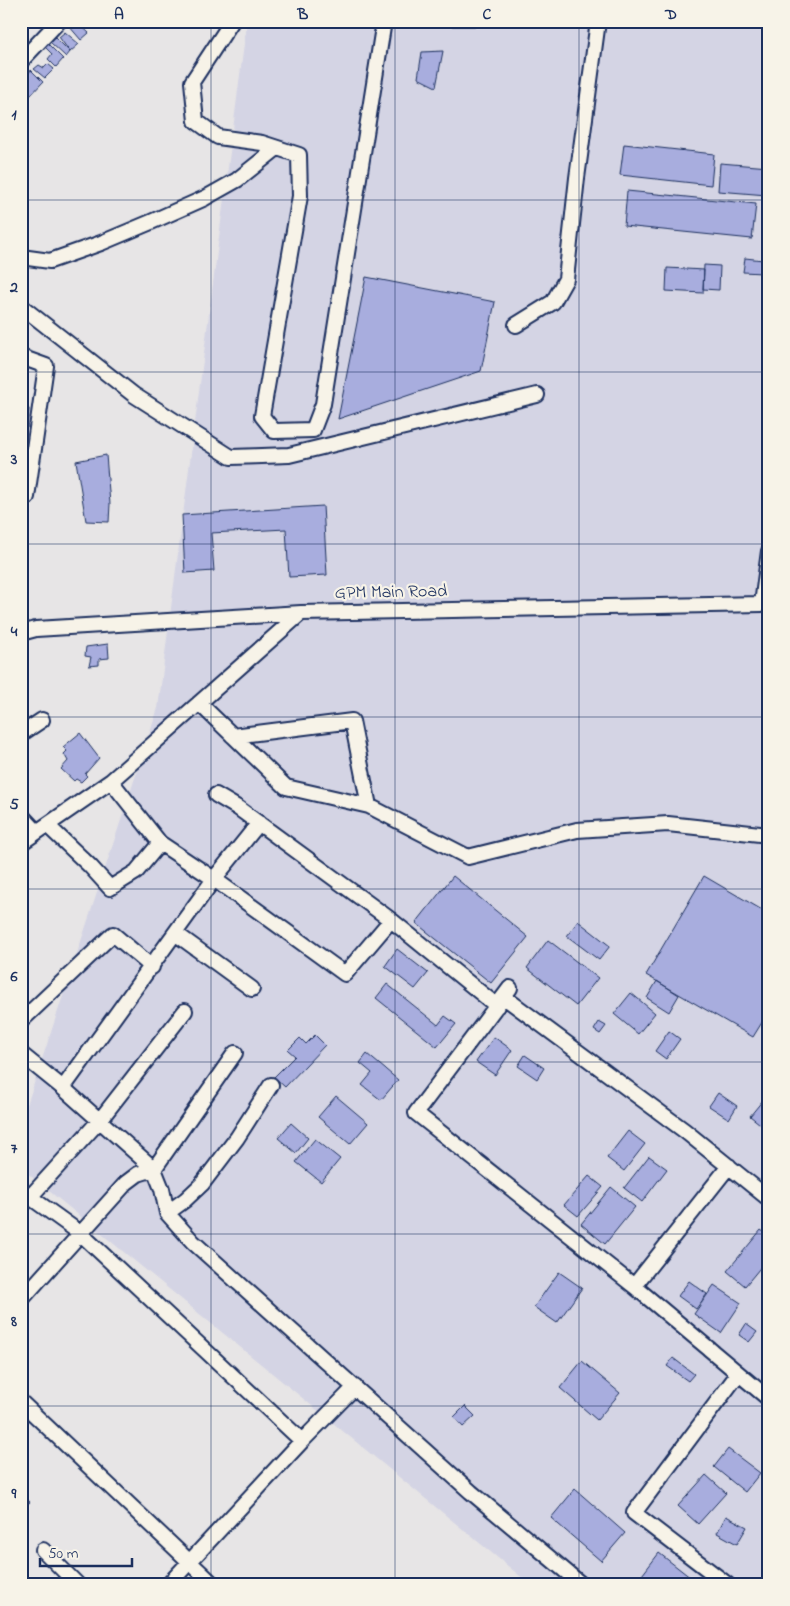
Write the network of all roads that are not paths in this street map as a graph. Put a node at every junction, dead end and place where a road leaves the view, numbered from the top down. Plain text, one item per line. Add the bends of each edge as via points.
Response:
1 (59, 21) edge
2 (232, 21) edge
3 (384, 21) edge
4 (598, 21) edge
5 (21, 61) edge
6 (277, 148) junction
7 (21, 256) edge
8 (21, 306) edge
9 (516, 325) dead end
10 (21, 357) edge
11 (536, 395) dead end
12 (27, 497) dead end
13 (769, 551) edge
14 (301, 613) junction
15 (21, 633) edge
16 (199, 703) junction
17 (42, 720) dead end
18 (21, 734) edge
19 (234, 736) junction
20 (111, 781) junction
21 (216, 795) dead end
22 (369, 806) junction
23 (21, 815) edge
24 (259, 823) junction
25 (42, 828) junction
26 (769, 835) edge
27 (21, 842) edge
28 (160, 843) junction
29 (214, 879) junction
30 (391, 920) junction
31 (174, 933) junction
32 (152, 967) junction
33 (252, 989) dead end
34 (504, 997) junction
35 (185, 1012) dead end
36 (21, 1021) edge
37 (235, 1053) dead end
38 (21, 1054) edge
39 (271, 1086) dead end
40 (63, 1088) junction
41 (100, 1120) junction
42 (728, 1166) junction
43 (154, 1169) junction
44 (26, 1194) edge
45 (769, 1199) edge
46 (167, 1212) junction
47 (80, 1233) junction
48 (634, 1286) junction
49 (21, 1300) edge
50 (738, 1374) junction
51 (355, 1387) junction
52 (769, 1399) edge
53 (21, 1402) edge
54 (302, 1441) junction
55 (43, 1550) dead end
56 (190, 1562) junction
57 (78, 1585) edge
58 (168, 1585) edge
59 (214, 1585) edge
60 (582, 1585) edge
61 (728, 1585) edge

1 - 5 street
2 - 6 street via 192,82 196,121 218,137
3 - 6 street via 323,404 313,430 274,432 262,416 300,196 299,155
4 - 9 street via 566,279 553,302
6 - 7 street via 237,180 205,198 101,243 50,261
8 - 11 street via 134,395 231,457 290,455
10 - 12 street via 46,366
13 - 14 street, GPM Main Road via 762,604
14 - 15 street, GPM Main Road via 36,629
14 - 16 street
16 - 19 street
16 - 20 street
17 - 18 street
19 - 22 street via 286,788
19 - 22 street via 352,721
20 - 25 street
20 - 28 street
21 - 24 street
22 - 26 street via 468,857 577,830 668,824
23 - 25 street
24 - 29 street
24 - 30 street
25 - 27 street
25 - 28 street via 90,866 110,888 136,872
28 - 29 street
29 - 30 street via 345,974
29 - 31 street
30 - 34 street
31 - 32 street
31 - 33 street
32 - 36 street via 113,934
32 - 40 street
34 - 42 street
34 - 48 street via 416,1113
35 - 41 street
37 - 43 street
38 - 40 street
39 - 46 street via 202,1184
40 - 41 street
41 - 43 street
41 - 44 street
42 - 45 street
42 - 48 street
43 - 46 street
43 - 47 street via 126,1182
44 - 47 street
46 - 51 street via 193,1242
47 - 49 street
47 - 54 street
48 - 50 street
50 - 52 street
50 - 61 street via 634,1513
51 - 54 street
51 - 60 street
53 - 56 street
54 - 56 street
55 - 57 street
56 - 58 street
56 - 59 street

